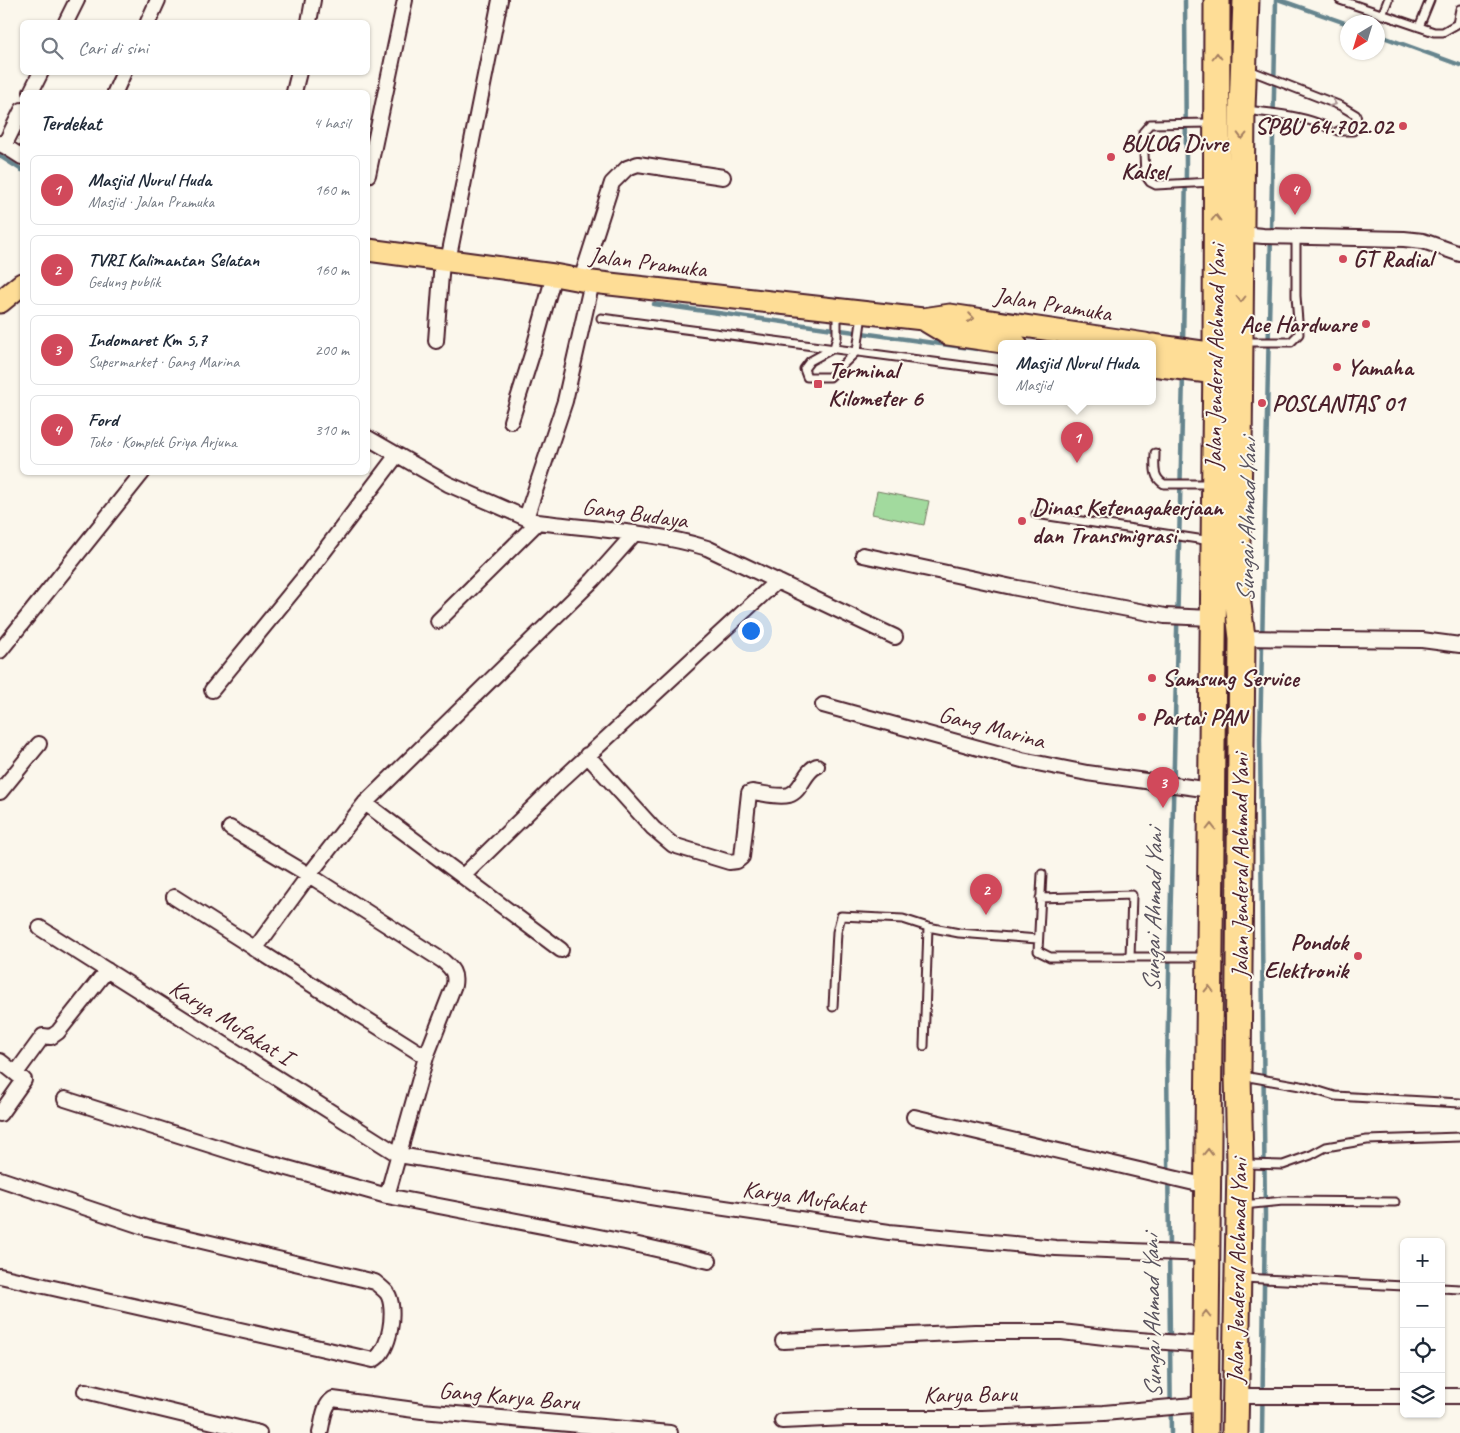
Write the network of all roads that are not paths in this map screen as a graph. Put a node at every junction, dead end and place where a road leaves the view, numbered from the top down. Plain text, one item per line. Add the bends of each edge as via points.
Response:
1 (77, 0) edge
2 (158, 0) edge
3 (314, 0) edge
4 (405, 0) edge
5 (500, 0) edge
6 (1217, 0) edge
7 (1246, 0) edge
8 (1340, 0) edge
9 (1388, 0) edge
10 (1430, 0) edge
11 (1460, 9) edge
12 (1382, 15) joint
13 (1385, 16) edge
14 (67, 20) edge
15 (149, 20) edge
16 (309, 20) edge
17 (1458, 24) edge
18 (1419, 28) junction
19 (1245, 69) junction
20 (40, 75) edge
21 (123, 75) edge
22 (298, 75) edge
23 (32, 90) edge
24 (116, 90) edge
25 (294, 90) edge
26 (1242, 109) junction
27 (20, 113) edge
28 (1205, 123) junction
29 (1327, 127) dead end
30 (1338, 131) dead end
31 (2, 144) edge
32 (20, 156) edge
33 (370, 166) edge
34 (723, 177) dead end
35 (1205, 182) junction
36 (1252, 235) junction
37 (1293, 236) junction
38 (370, 250) edge
39 (1460, 254) edge
40 (445, 261) junction
41 (554, 275) junction
42 (587, 281) junction
43 (20, 286) edge
44 (0, 302) edge
45 (601, 318) dead end
46 (837, 318) junction
47 (923, 319) junction
48 (861, 321) junction
49 (1118, 340) edge
50 (436, 341) dead end
51 (998, 341) edge
52 (834, 348) junction
53 (1156, 350) edge
54 (857, 351) junction
55 (1225, 358) junction
56 (1165, 360) edge
57 (998, 370) edge
58 (511, 421) dead end
59 (370, 439) edge
60 (1155, 453) dead end
61 (397, 455) junction
62 (141, 475) edge
63 (1205, 484) junction
64 (1036, 514) dead end
65 (532, 520) junction
66 (634, 534) junction
67 (1207, 540) junction
68 (863, 555) dead end
69 (776, 581) junction
70 (1212, 618) junction
71 (438, 621) dead end
72 (895, 637) dead end
73 (1249, 638) junction
74 (1460, 645) edge
75 (0, 651) edge
76 (212, 690) dead end
77 (823, 705) dead end
78 (39, 744) dead end
79 (587, 756) junction
80 (817, 766) dead end
81 (1211, 790) junction
82 (0, 792) edge
83 (365, 802) junction
84 (230, 828) dead end
85 (1042, 874) dead end
86 (309, 875) junction
87 (1240, 875) junction
88 (463, 876) junction
89 (1211, 876) junction
90 (174, 897) dead end
91 (1040, 898) junction
92 (1240, 905) junction
93 (1210, 906) junction
94 (928, 927) junction
95 (40, 928) dead end
96 (1038, 939) junction
97 (255, 949) junction
98 (561, 950) dead end
99 (1130, 956) junction
100 (1209, 958) junction
101 (107, 970) junction
102 (833, 1007) dead end
103 (924, 1046) dead end
104 (426, 1057) junction
105 (0, 1061) edge
106 (16, 1073) junction
107 (1247, 1077) junction
108 (64, 1099) dead end
109 (1460, 1103) edge
110 (0, 1114) edge
111 (914, 1117) dead end
112 (1460, 1137) edge
113 (399, 1155) junction
114 (1248, 1164) junction
115 (0, 1179) edge
116 (1207, 1186) junction
117 (387, 1196) junction
118 (1395, 1202) dead end
119 (1248, 1204) junction
120 (1206, 1254) junction
121 (709, 1261) dead end
122 (0, 1276) edge
123 (1247, 1278) junction
124 (1400, 1286) edge
125 (1445, 1288) edge
126 (1460, 1289) edge
127 (783, 1341) dead end
128 (1206, 1345) junction
129 (85, 1391) dead end
130 (1246, 1396) junction
131 (1400, 1396) edge
132 (1445, 1396) edge
133 (1460, 1396) edge
134 (1205, 1404) junction
135 (782, 1421) dead end
136 (259, 1433) edge
137 (320, 1433) edge
138 (670, 1433) edge
139 (1205, 1433) edge
140 (1235, 1433) edge

1 - 14 street
2 - 15 street
3 - 16 street
4 - 33 street
5 - 40 street
28 -> 6 highway, Jalan Jenderal Achmad Yani
7 - 19 highway, Jalan Jenderal Achmad Yani
8 - 12 lane
9 - 12 lane
10 - 18 lane
11 - 17 lane
13 - 18 lane
17 - 18 lane via 1443,32
19 - 26 highway, Jalan Jenderal Achmad Yani
19 -> 30 lane via 1341,106 1356,115 1358,125 1353,131
20 - 23 street
21 - 24 street
22 - 25 street
26 - 29 lane via 1291,116
26 -> 36 highway, Jalan Jenderal Achmad Yani
27 - 31 street
28 - 35 highway, Jalan Jenderal Achmad Yani
28 - 35 lane via 1150,124 1143,132 1145,175 1150,182 1156,185
31 - 32 street
34 - 42 street via 638,164 627,168 612,183
55 -> 35 highway, Jalan Jenderal Achmad Yani
36 - 37 street
36 -> 55 highway, Jalan Jenderal Achmad Yani
37 - 39 street via 1423,241
37 - 55 lane via 1298,334 1291,342 1280,342
38 - 40 main road, Jalan Pramuka
40 - 41 main road, Jalan Pramuka
40 - 50 street
41 - 42 main road, Jalan Pramuka
41 - 58 street
42 - 46 main road, Jalan Pramuka
42 - 65 street via 565,401
43 - 44 main road
45 - 52 lane
46 - 48 main road, Jalan Pramuka
46 - 52 lane
47 - 48 main road, Jalan Pramuka
47 -> 49 main road, Jalan Pramuka via 950,315
47 - 51 main road, Jalan Pramuka via 948,334
48 - 54 lane
52 - 54 lane
52 - 54 lane via 810,361 804,369 807,378 830,377
53 - 56 main road
54 - 57 lane
55 - 56 main road
55 - 63 highway, Jalan Jenderal Achmad Yani
55 - 73 highway, Jalan Jenderal Achmad Yani via 1236,587
59 - 61 street, Gang Budaya
60 - 63 lane via 1155,475 1164,484
61 - 65 street, Gang Budaya via 448,484
61 - 76 street via 306,575
62 - 75 street
63 - 67 highway, Jalan Jenderal Achmad Yani
64 - 67 lane
65 - 66 street, Gang Budaya
65 - 71 street
66 - 69 street, Gang Budaya via 707,548
66 - 83 street via 593,580
67 - 70 highway, Jalan Jenderal Achmad Yani
68 - 70 street via 1165,616
69 - 72 street, Gang Budaya
69 - 79 street
70 - 81 highway, Jalan Jenderal Achmad Yani
73 - 74 street via 1422,640
73 - 87 highway, Jalan Jenderal Achmad Yani
77 - 81 street, Gang Marina via 1022,760 1087,773
78 - 82 street
79 - 80 street via 664,838 682,848 729,862 742,857 748,793 788,795
79 - 88 street
89 -> 81 highway, Jalan Jenderal Achmad Yani
83 - 86 street
83 - 88 street
84 - 86 street
85 - 91 lane
86 - 97 street
86 - 104 street via 452,969 456,976 454,985
87 - 89 highway
87 - 92 highway, Jalan Jenderal Achmad Yani
88 - 98 street
89 - 93 highway, Jalan Jenderal Achmad Yani
90 - 97 street
91 - 96 lane
91 - 99 lane via 1132,895
92 - 93 highway
92 - 107 highway, Jalan Jenderal Achmad Yani
93 - 100 highway, Jalan Jenderal Achmad Yani
94 - 96 lane via 959,933
94 - 102 lane via 903,919 841,916 833,972
94 - 103 lane
95 - 101 street, Karya Mufakat I
96 - 99 lane via 1038,951 1050,957
97 - 104 street
99 - 100 lane
116 -> 100 highway, Jalan Jenderal Achmad Yani
101 - 106 street via 58,1032 51,1037 43,1036
101 - 113 street, Karya Mufakat I
104 - 113 street
105 - 106 street
106 - 110 street via 24,1080
107 - 109 lane via 1288,1083 1335,1096
107 - 114 highway, Jalan Jenderal Achmad Yani
108 - 117 street via 248,1157
111 - 116 street
112 - 114 lane via 1367,1140 1326,1147 1283,1165
113 - 117 street
113 - 120 street, Karya Mufakat via 889,1232 1056,1248
114 - 119 highway, Jalan Jenderal Achmad Yani
115 - 122 street via 147,1228 375,1282 387,1293 392,1310 386,1347 373,1360
116 - 120 highway, Jalan Jenderal Achmad Yani
117 - 121 street
118 - 119 lane via 1282,1201
119 - 123 highway, Jalan Jenderal Achmad Yani
128 -> 120 highway, Jalan Jenderal Achmad Yani
123 - 124 lane
123 - 130 highway, Jalan Jenderal Achmad Yani
125 - 126 lane
127 - 128 street via 975,1332 1062,1332
128 - 134 highway, Jalan Jenderal Achmad Yani
129 - 136 street
130 - 131 street
130 - 140 highway, Jalan Jenderal Achmad Yani
132 - 133 street
134 - 135 street, Karya Baru via 1104,1413 982,1418
134 - 139 highway, Jalan Jenderal Achmad Yani
137 - 138 street, Gang Karya Baru via 325,1410 333,1399 422,1411

